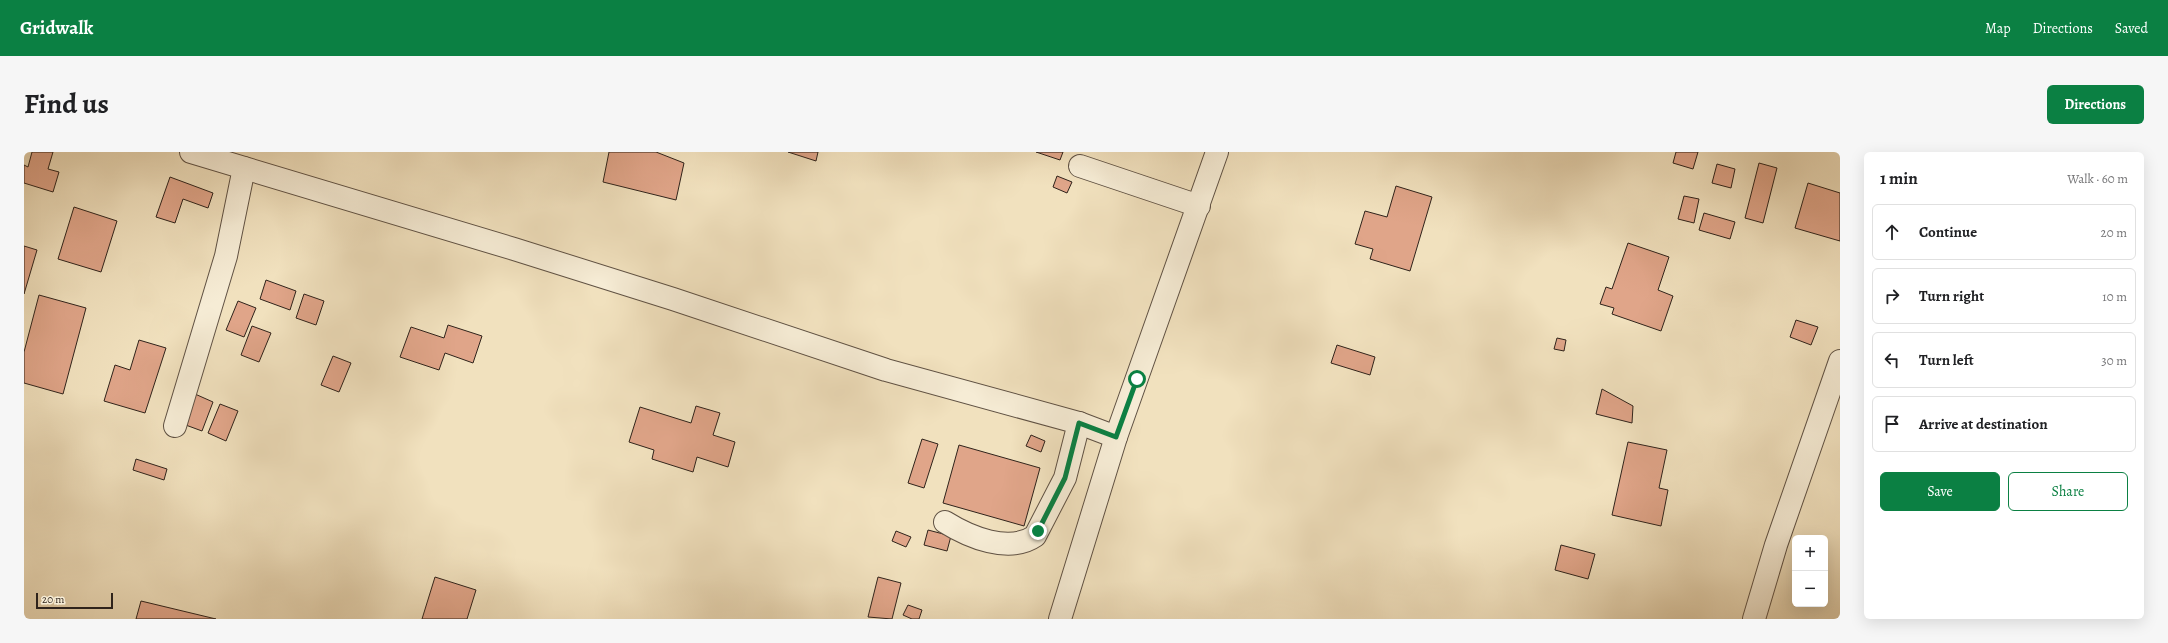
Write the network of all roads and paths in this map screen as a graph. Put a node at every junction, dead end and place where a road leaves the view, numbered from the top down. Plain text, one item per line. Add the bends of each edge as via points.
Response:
1 (192, 152) edge
2 (1218, 152) edge
3 (1080, 166) dead end
4 (244, 168) junction
5 (1199, 206) junction
6 (1840, 361) edge
7 (1079, 423) junction
8 (175, 426) dead end
9 (1116, 437) junction
10 (945, 522) dead end
11 (1060, 619) edge
12 (1754, 619) edge

1 - 4 street
2 - 5 street
3 - 5 street
4 - 7 street via 643,289 886,370
4 - 8 street via 226,256
5 - 9 street
6 - 12 street via 1776,544
7 - 9 street
7 - 10 street via 1065,478 1038,531 1031,539 991,542 958,530
9 - 11 street

